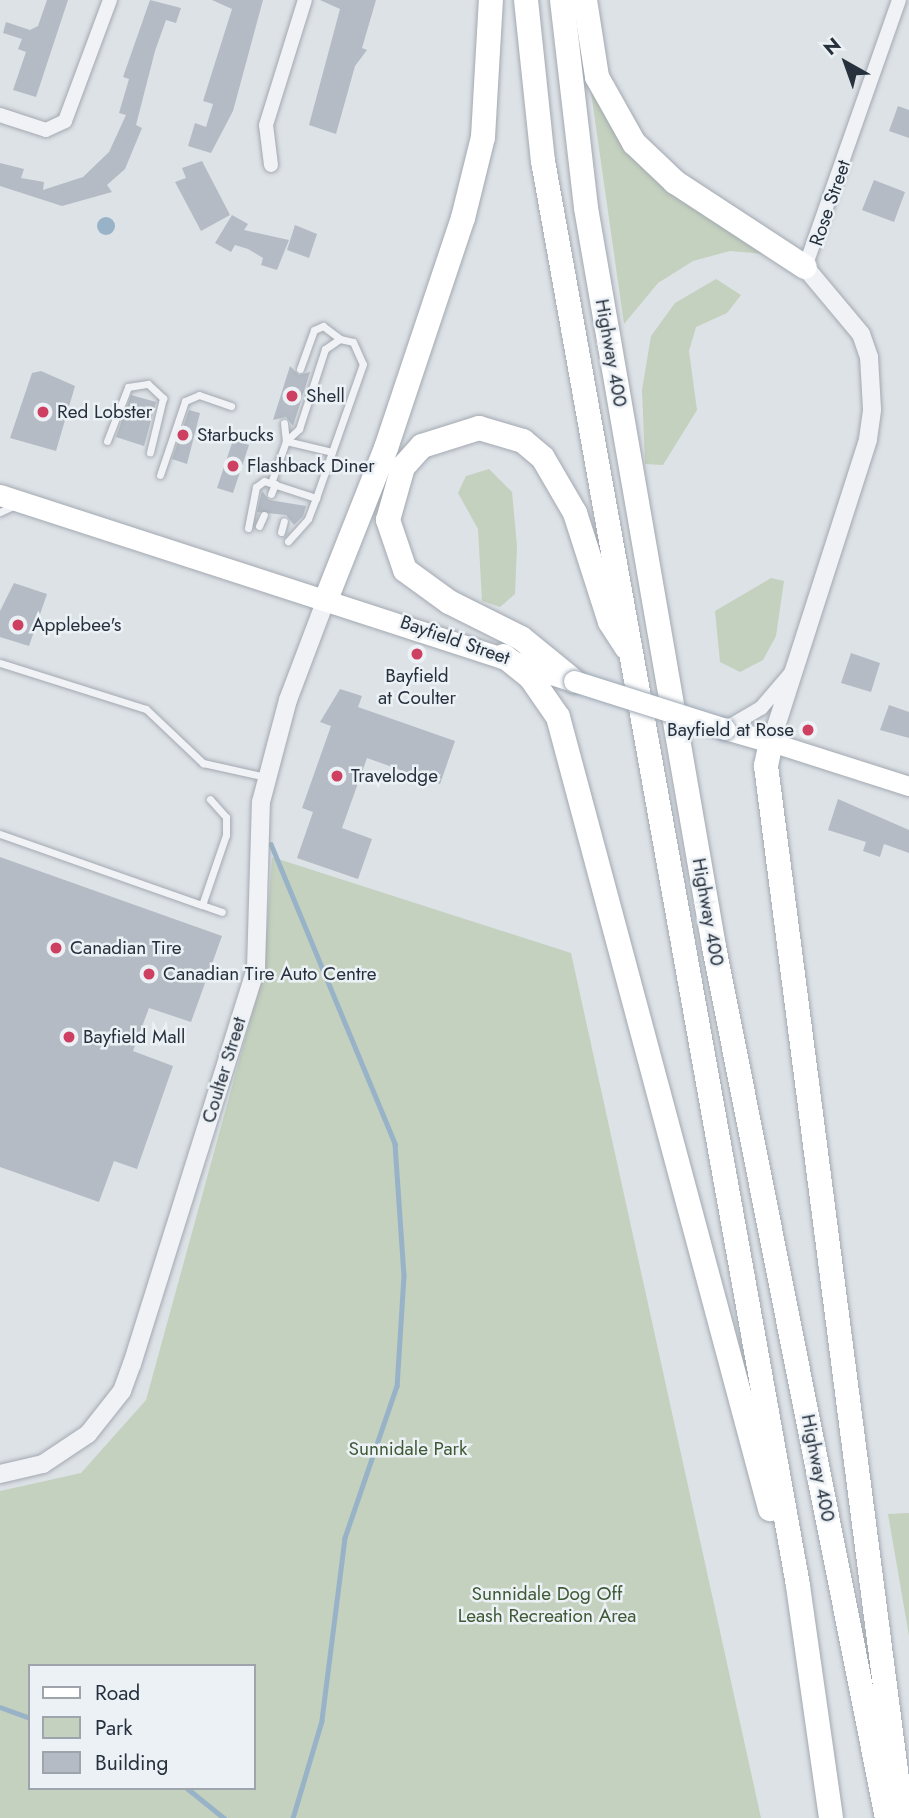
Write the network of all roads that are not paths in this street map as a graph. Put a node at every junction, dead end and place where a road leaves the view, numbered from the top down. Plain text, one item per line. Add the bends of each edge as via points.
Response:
1 (110, 0) edge
2 (305, 0) edge
3 (491, 0) edge
4 (526, 0) edge
5 (562, 0) edge
6 (585, 0) edge
7 (899, 0) edge
8 (0, 115) edge
9 (271, 165) dead end
10 (804, 267) junction
11 (340, 339) junction
12 (300, 369) dead end
13 (231, 405) dead end
14 (284, 423) dead end
15 (107, 441) dead end
16 (286, 441) junction
17 (150, 452) dead end
18 (332, 452) junction
19 (160, 475) dead end
20 (273, 483) junction
21 (294, 490) junction
22 (271, 494) dead end
23 (0, 495) edge
24 (316, 498) junction
25 (291, 501) dead end
26 (21, 502) junction
27 (0, 512) edge
28 (264, 515) dead end
29 (284, 521) dead end
30 (260, 526) dead end
31 (248, 528) dead end
32 (281, 532) dead end
33 (288, 541) dead end
34 (327, 597) junction
35 (504, 656) junction
36 (634, 660) junction
37 (0, 663) edge
38 (792, 672) junction
39 (574, 681) junction
40 (725, 729) junction
41 (771, 742) junction
42 (266, 777) junction
43 (909, 786) edge
44 (210, 799) dead end
45 (0, 834) edge
46 (202, 905) junction
47 (222, 912) dead end
48 (0, 1474) edge
49 (798, 1586) junction
50 (831, 1818) edge
51 (887, 1818) edge
52 (902, 1818) edge

1 - 8 street via 65,121 46,130
2 - 9 street via 266,125
3 - 34 highway via 483,137 463,218 386,448
4 - 36 highway, Highway 400 via 543,161
5 - 51 highway, Highway 400 via 586,208 714,947
6 - 10 highway via 597,78 634,143 675,182
7 - 10 street, Rose Street
10 - 38 street, Rose Street via 846,310 869,358 873,381 868,439
11 - 12 lane via 323,326 314,330
11 - 16 lane via 325,349 299,429
11 - 18 lane via 353,341 363,364
13 - 19 lane via 199,395 185,401
14 - 16 lane
15 - 17 lane via 128,387 148,384 163,398
16 - 18 lane
16 - 20 lane
18 - 24 lane
20 - 21 lane
20 - 22 lane
20 - 31 lane via 256,487
21 - 24 lane
21 - 25 lane
23 - 26 main road, Bayfield Street
24 - 33 lane via 308,519
26 - 27 lane
26 - 34 main road, Bayfield Street
28 - 30 lane
29 - 32 lane
34 - 35 main road, Bayfield Street
34 - 42 street, Coulter Street
35 - 39 main road, Bayfield Street
35 - 49 highway via 531,678 558,718 766,1497
36 - 39 highway via 610,622 559,477 543,458 523,441 479,428 422,446 403,467 388,520 405,570 449,603 521,638
36 - 49 highway, Highway 400
37 - 42 lane via 146,709 203,763
38 - 40 street, Rose Street via 761,708
38 - 41 street, Rose Street
39 - 40 main road, Bayfield Street, bridge
40 - 41 main road, Bayfield Street
41 - 43 main road, Bayfield Street
41 - 52 highway via 768,779
42 - 48 street, Coulter Street via 258,829 256,968 122,1391 89,1434 43,1464
44 - 46 lane via 226,817 226,835
45 - 46 lane
46 - 47 lane
49 - 50 highway, Highway 400

